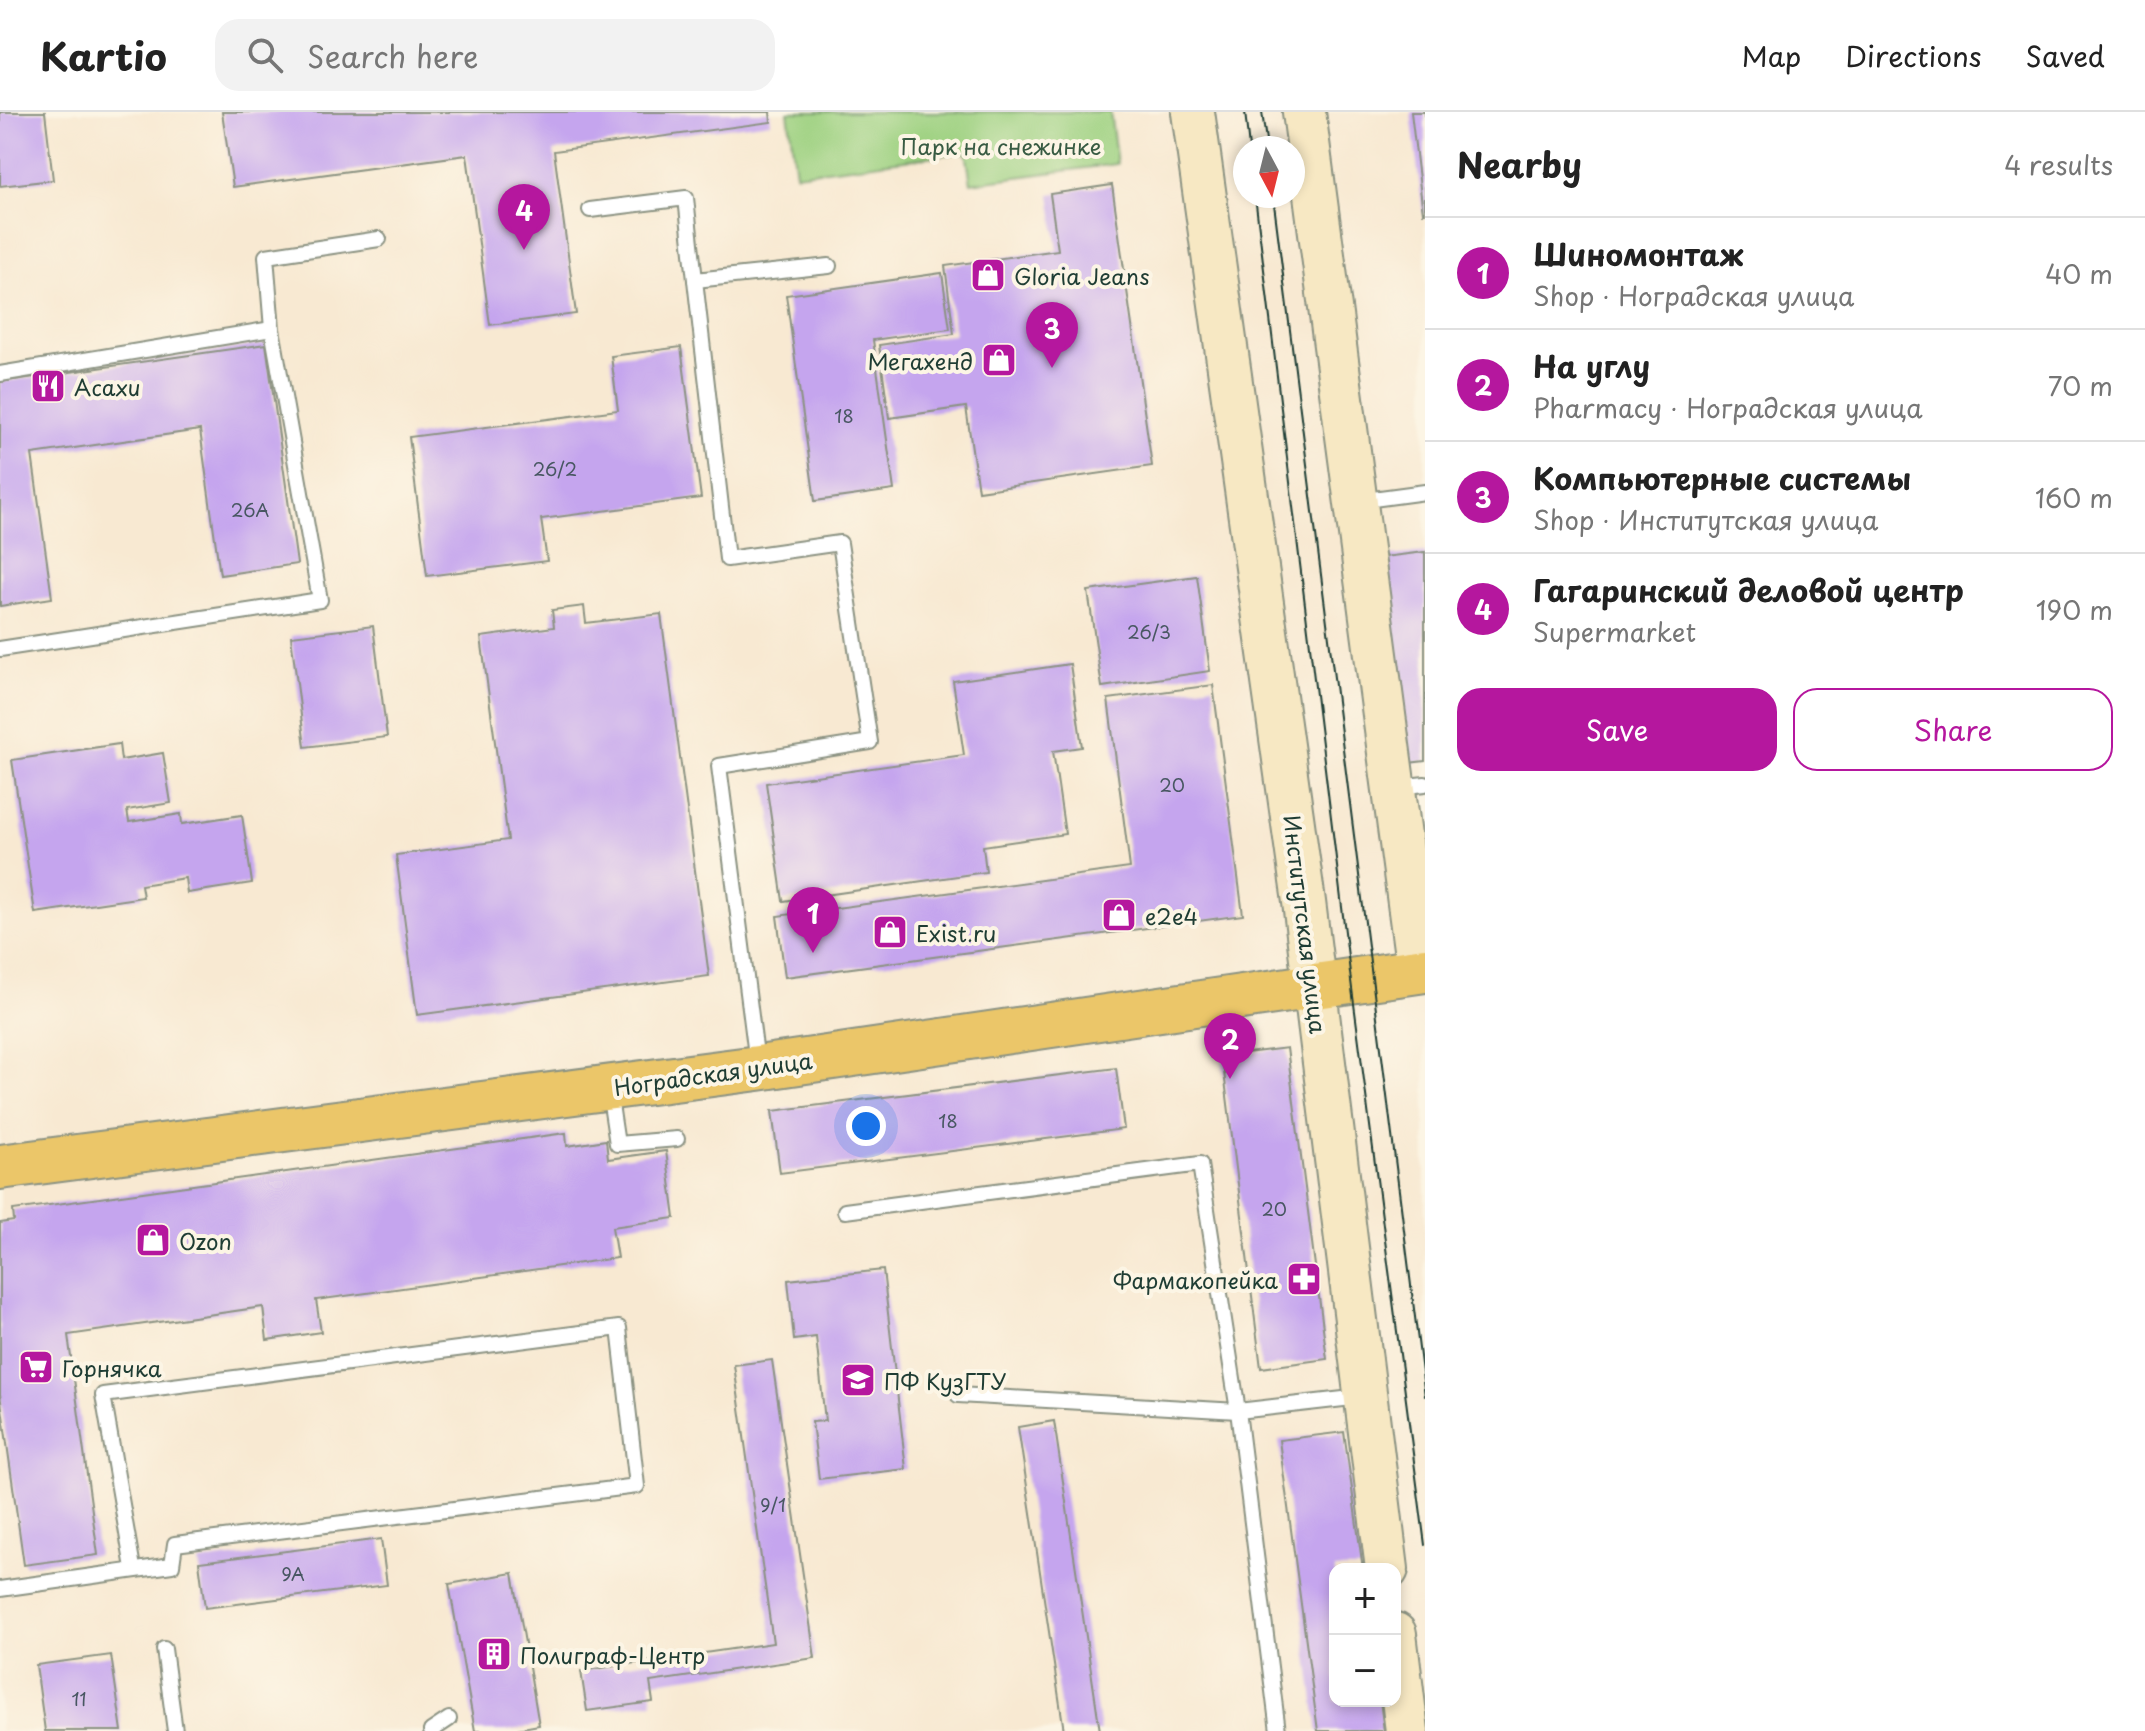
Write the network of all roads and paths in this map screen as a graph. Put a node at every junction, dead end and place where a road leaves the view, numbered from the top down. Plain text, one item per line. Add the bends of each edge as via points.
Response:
1 (1193, 112) edge
2 (1304, 112) edge
3 (590, 210) dead end
4 (379, 239) dead end
5 (829, 266) dead end
6 (695, 280) junction
7 (272, 329) junction
8 (0, 374) edge
9 (1425, 492) edge
10 (1356, 501) junction
11 (0, 649) edge
12 (1409, 786) edge
13 (1421, 971) edge
14 (1313, 986) junction
15 (758, 1068) junction
16 (608, 1087) junction
17 (677, 1139) dead end
18 (0, 1167) edge
19 (845, 1211) dead end
20 (958, 1395) dead end
21 (1366, 1396) junction
22 (1238, 1411) junction
23 (1386, 1563) edge
24 (133, 1568) junction
25 (0, 1589) edge
26 (1395, 1635) edge
27 (164, 1649) dead end
28 (449, 1719) dead end
29 (175, 1731) edge
30 (431, 1731) edge
31 (1278, 1731) edge
32 (1407, 1731) edge

1 - 14 main road, Институтская улица
2 - 10 main road
3 - 6 lane via 686,198
4 - 7 lane via 266,256
5 - 6 lane
6 - 15 lane via 727,559 840,543 870,742 719,766
7 - 8 lane
7 - 11 lane via 320,600
9 - 10 lane
10 - 12 main road
12 - 13 main road
13 - 14 main road, Ноградская улица
14 - 15 main road, Ноградская улица
14 - 21 main road, Институтская улица
15 - 16 main road, Ноградская улица
16 - 17 lane via 617,1144
16 - 18 main road, Ноградская улица
19 - 22 lane via 1200,1164
20 - 22 lane
21 - 22 lane
21 - 23 main road, Институтская улица
22 - 31 lane
24 - 24 lane via 103,1395 619,1328 637,1486 175,1544 172,1565
24 - 25 lane
26 - 32 main road
27 - 29 lane
28 - 30 lane

